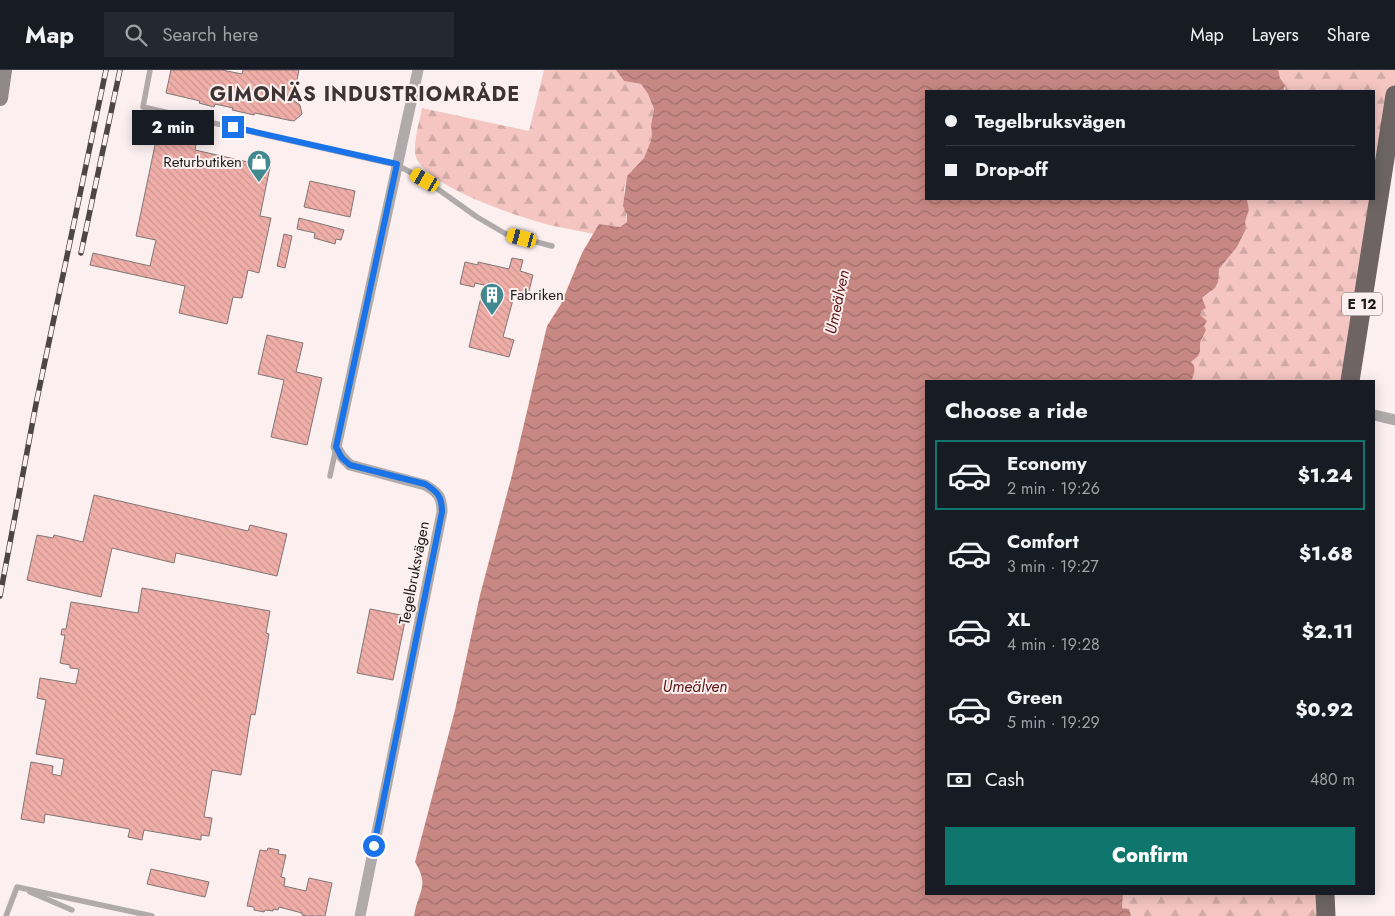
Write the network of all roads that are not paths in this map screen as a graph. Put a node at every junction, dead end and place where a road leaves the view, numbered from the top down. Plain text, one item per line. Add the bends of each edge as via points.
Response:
1 (150, 70) edge
2 (418, 70) edge
3 (2, 73) edge
4 (1395, 95) edge
5 (0, 98) edge
6 (397, 164) junction
7 (552, 246) dead end
8 (1350, 380) edge
9 (1375, 415) edge
10 (1395, 420) edge
11 (336, 447) junction
12 (330, 476) dead end
13 (17, 887) junction
14 (1325, 895) edge
15 (72, 910) dead end
16 (6, 916) edge
17 (152, 916) edge
18 (360, 916) edge
19 (1326, 916) edge

1 - 6 lane via 142,106
2 - 6 street
3 - 5 main road
4 - 8 highway, E 12
6 - 7 lane via 506,234
6 - 11 street
9 - 10 street
11 - 12 lane
11 - 18 street, Tegelbruksvägen via 350,465 425,484 436,491 442,501
13 - 15 lane
13 - 16 lane
13 - 17 lane
14 - 19 highway

